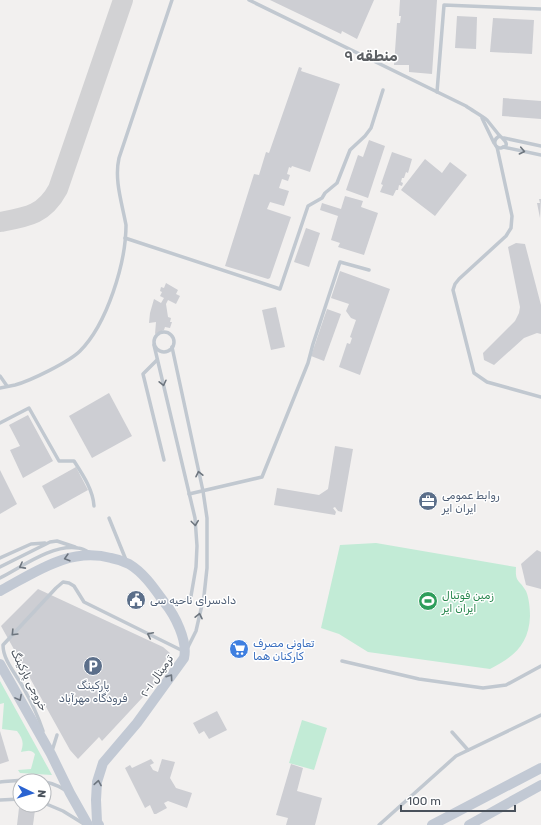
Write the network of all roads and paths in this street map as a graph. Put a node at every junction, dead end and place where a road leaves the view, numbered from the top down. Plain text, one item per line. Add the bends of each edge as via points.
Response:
1 (172, 0) edge
2 (249, 0) edge
3 (541, 9) edge
4 (383, 90) dead end
5 (437, 92) junction
6 (480, 115) junction
7 (502, 137) junction
8 (496, 145) junction
9 (541, 146) edge
10 (503, 147) junction
11 (541, 155) edge
12 (125, 238) junction
13 (369, 270) dead end
14 (154, 345) junction
15 (172, 347) junction
16 (157, 360) junction
17 (0, 376) edge
18 (7, 386) junction
19 (0, 388) edge
20 (541, 397) edge
21 (0, 423) edge
22 (164, 460) dead end
23 (203, 491) junction
24 (189, 494) junction
25 (94, 506) dead end
26 (109, 518) dead end
27 (48, 543) junction
28 (78, 548) junction
29 (98, 556) junction
30 (0, 558) edge
31 (128, 563) junction
32 (0, 567) edge
33 (0, 578) edge
34 (0, 591) edge
35 (166, 604) junction
36 (185, 652) junction
37 (342, 661) dead end
38 (0, 664) edge
39 (541, 666) edge
40 (541, 715) edge
41 (452, 732) dead end
42 (57, 735) dead end
43 (468, 750) junction
44 (51, 754) junction
45 (541, 768) edge
46 (0, 782) edge
47 (541, 785) edge
48 (70, 793) junction
49 (12, 799) edge
50 (0, 800) edge
51 (52, 806) edge
52 (92, 824) edge
53 (379, 825) edge
54 (432, 825) edge
55 (469, 825) edge

1 - 12 lane via 119,158 117,179 126,225
2 - 5 lane
3 - 5 lane via 444,5
4 - 12 lane via 371,128 350,150 337,183 322,198 308,206 280,289
5 - 6 lane
6 - 7 lane
6 - 8 lane
7 - 8 lane via 497,137
7 - 9 lane
7 - 10 lane via 506,141
8 - 10 lane
8 - 20 lane via 512,216 511,228 506,236 459,279 454,290 474,373 487,382
10 -> 11 lane
12 - 18 lane via 110,302 102,319 79,352 62,364 16,385
13 - 23 lane via 340,262 308,363 262,477
14 - 15 lane via 162,352
14 - 15 lane via 158,334 165,332 173,340
14 - 16 lane
23 -> 15 lane
16 - 22 lane via 143,374
16 -> 24 lane
17 - 18 lane
18 - 19 lane
21 - 25 lane via 29,408 60,461 74,462 83,474 94,498
23 - 24 lane
36 -> 23 lane via 196,631 204,596 208,546
24 -> 35 lane via 195,518 197,546 191,596 186,601
26 - 31 lane
27 - 28 lane via 57,541
27 - 30 lane via 31,544
27 - 32 lane
28 - 29 lane
28 -> 33 lane via 59,548
29 - 31 main road, ترمینال ۱-۲
29 -> 34 main road, ترمینال ۱-۲ via 74,556 57,561
31 - 35 main road, ترمینال ۱-۲ via 149,582
35 - 36 main road, ترمینال ۱-۲ via 179,628
36 -> 44 lane, خروجی پارکینگ via 84,602 74,586 63,582 3,645 5,656 37,713
52 -> 36 main road, ترمینال ۱-۲ via 97,782 104,763 137,723 184,658
37 - 39 lane via 419,678 483,688 506,685
38 -> 44 main road
40 - 43 lane
41 - 43 lane
42 - 44 lane
43 - 53 lane via 456,756
44 - 48 main road
45 - 54 main road
46 - 48 lane via 42,780
47 - 55 main road
48 - 52 main road
49 - 50 lane
51 - 52 lane

